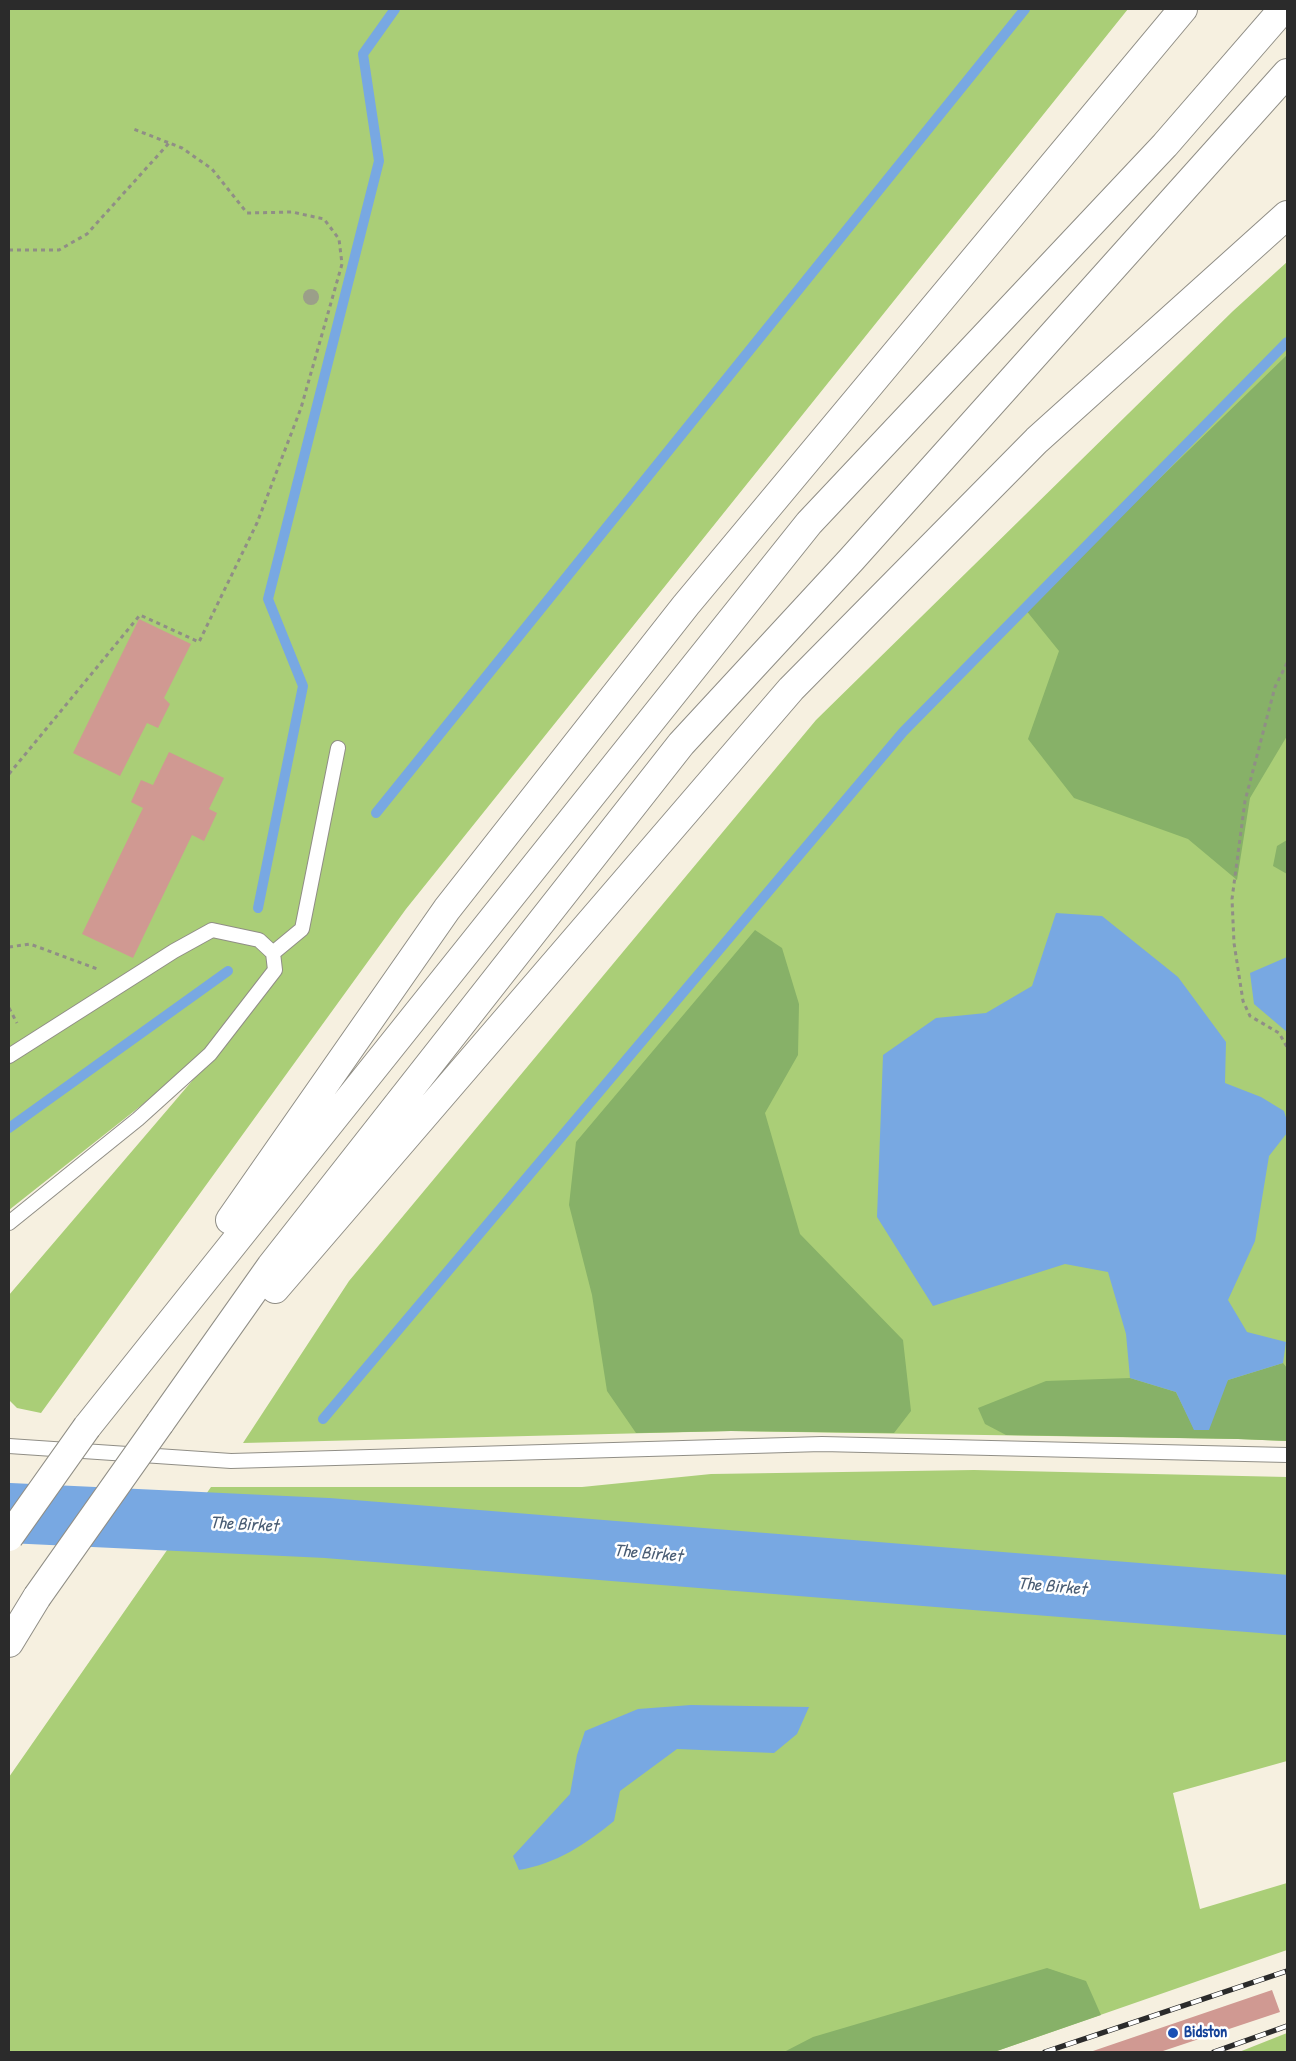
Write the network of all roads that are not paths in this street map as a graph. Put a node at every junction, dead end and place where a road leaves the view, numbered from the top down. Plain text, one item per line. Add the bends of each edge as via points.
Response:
1 (1183, 9) edge
2 (1283, 9) edge
3 (1287, 73) edge
4 (1287, 215) edge
5 (338, 748) dead end
6 (273, 953) junction
7 (9, 1056) edge
8 (9, 1223) edge
9 (160, 1423) junction
10 (87, 1427) junction
11 (9, 1446) edge
12 (1287, 1456) edge
13 (9, 1538) edge
14 (9, 1643) edge

1 - 10 highway via 692,598 447,909
2 - 10 highway via 1165,145 810,523
3 - 9 highway via 681,744 271,1266
4 - 9 highway via 1038,440 791,689
5 - 6 lane via 302,929
6 - 7 lane via 259,940 212,930
6 - 8 lane via 274,970 210,1054 138,1119
9 - 14 highway, bridge via 37,1597
10 - 13 highway, bridge
11 - 12 lane via 232,1461 822,1444

